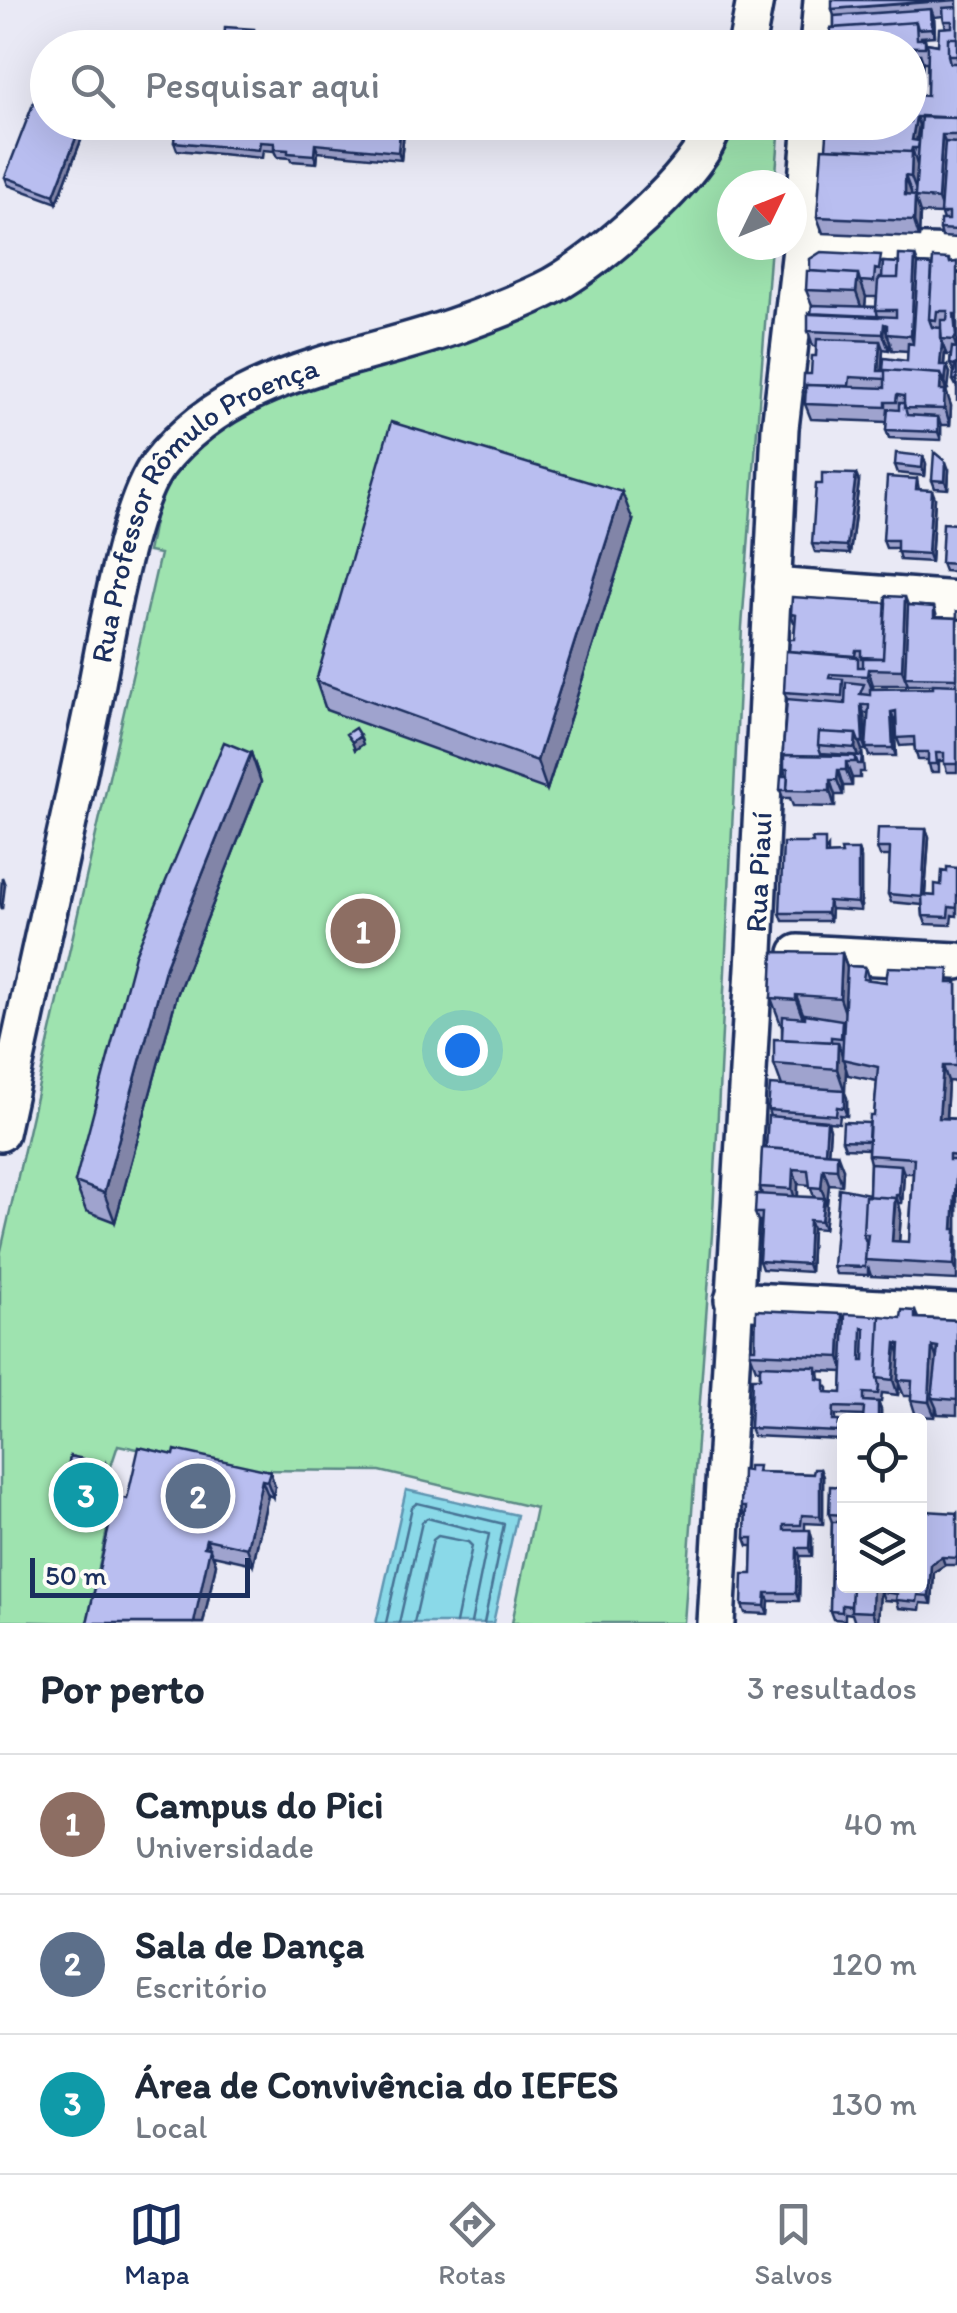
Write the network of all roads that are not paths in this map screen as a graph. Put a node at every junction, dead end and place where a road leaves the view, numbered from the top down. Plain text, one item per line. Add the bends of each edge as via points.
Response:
1 (755, 0) edge
2 (822, 0) edge
3 (749, 30) edge
4 (820, 30) edge
5 (707, 140) edge
6 (811, 140) edge
7 (807, 185) edge
8 (807, 249) edge
9 (957, 254) edge
10 (801, 260) edge
11 (772, 586) junction
12 (957, 600) edge
13 (755, 951) junction
14 (957, 961) edge
15 (0, 1134) edge
16 (733, 1300) junction
17 (957, 1312) edge
18 (716, 1623) edge

1 - 3 street
2 - 4 street
5 - 15 street, Rua Professor Rômulo Proença via 649,210 552,285 459,325 260,388 226,405 161,461 148,480 110,620
6 - 7 street, Rua Piauí
8 - 9 street
10 - 11 street, Rua Piauí via 780,428
11 - 12 street
11 - 13 street, Rua Piauí
13 - 14 street
13 - 16 street, Rua Piauí
16 - 17 street
16 - 18 street, Rua Piauí

